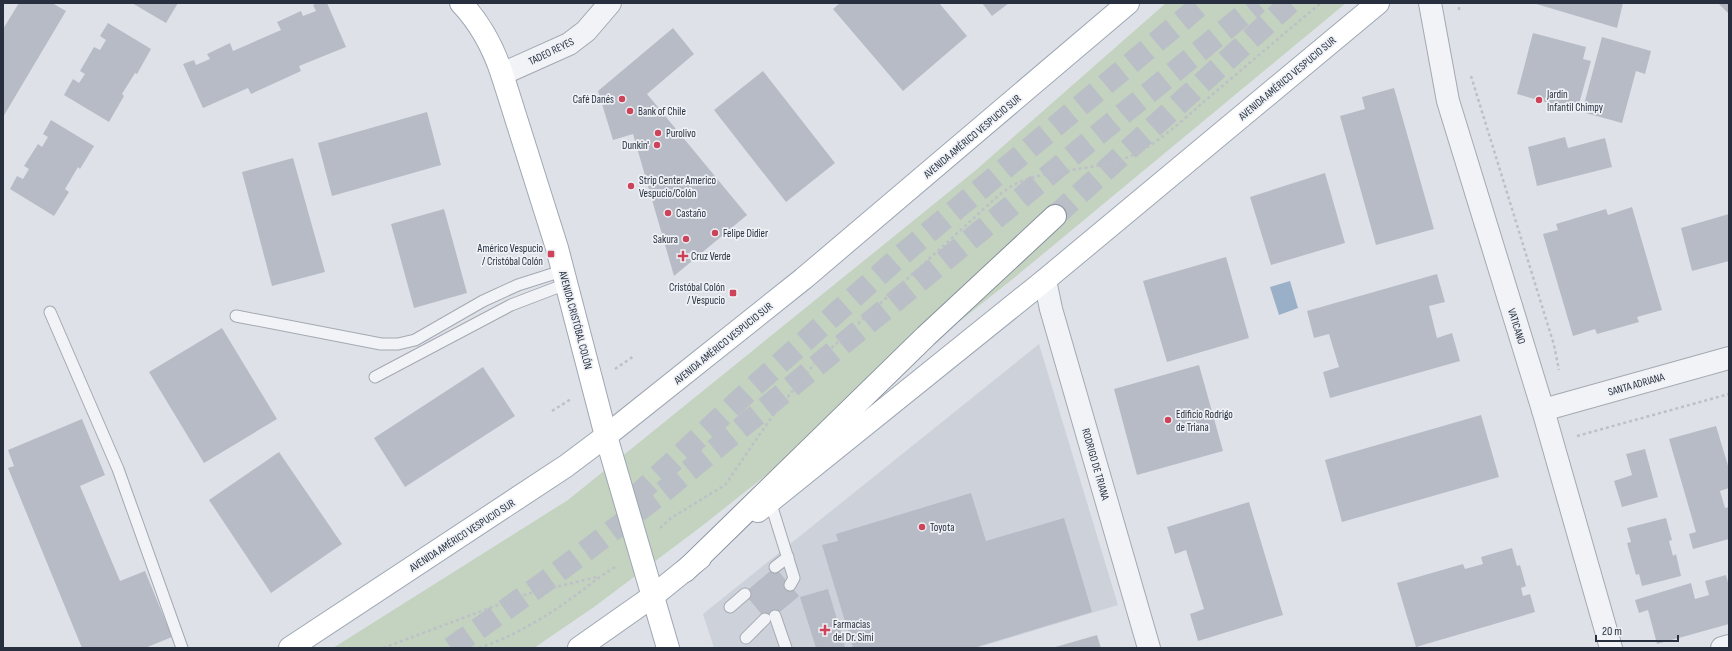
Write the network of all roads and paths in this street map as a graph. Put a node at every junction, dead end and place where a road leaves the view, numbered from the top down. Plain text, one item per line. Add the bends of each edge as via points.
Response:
1 (461, 3) edge
2 (610, 3) edge
3 (1128, 3) edge
4 (1378, 3) edge
5 (1430, 3) edge
6 (1459, 3) edge
7 (1459, 11) dead end
8 (1470, 72) dead end
9 (502, 74) junction
10 (1055, 216) tunnel mouth
11 (564, 278) junction
12 (1045, 280) junction
13 (50, 312) dead end
14 (236, 316) dead end
15 (1729, 358) edge
16 (375, 377) dead end
17 (1729, 394) edge
18 (1566, 404) junction
19 (1543, 410) junction
20 (606, 436) junction
21 (770, 501) junction
22 (788, 557) junction
23 (775, 567) dead end
24 (685, 571) junction
25 (790, 584) dead end
26 (745, 594) dead end
27 (653, 596) junction
28 (730, 607) dead end
29 (746, 638) dead end
30 (1729, 646) edge
31 (182, 648) edge
32 (290, 648) edge
33 (383, 648) edge
34 (479, 648) edge
35 (579, 648) edge
36 (668, 648) edge
37 (786, 648) edge
38 (1149, 648) edge
39 (1611, 648) edge
40 (1722, 648) edge

1 - 9 main road, AVENIDA CRISTÓBAL COLÓN via 484,32 495,52
2 - 9 street, TADEO REYES via 586,31 569,44
3 - 20 main road, AVENIDA AMÉRICO VESPUCIO SUR via 803,279
4 - 12 main road, AVENIDA AMÉRICO VESPUCIO SUR
5 - 19 street, VATICANO via 1448,101
6 - 7 path
8 - 18 path via 1554,345
9 - 11 main road, AVENIDA CRISTÓBAL COLÓN
10 - 24 main road via 926,336
11 - 14 lane via 518,285 483,301 415,340 398,344 381,344
11 - 16 lane
11 - 20 main road, AVENIDA CRISTÓBAL COLÓN
12 - 21 main road, AVENIDA AMÉRICO VESPUCIO SUR
12 - 38 street, RODRIGO DE TRIANA via 1051,309
13 - 31 lane via 118,469
15 - 18 street, SANTA ADRIANA
17 - 18 path via 1576,437
18 - 19 street, SANTA ADRIANA
19 - 39 street, VATICANO
20 - 27 main road, AVENIDA CRISTÓBAL COLÓN
20 - 32 main road, AVENIDA AMÉRICO VESPUCIO SUR via 560,470
21 - 22 lane
21 - 24 main road, AVENIDA AMÉRICO VESPUCIO SUR
22 - 23 lane
22 - 25 lane via 794,578
24 - 27 main road, AVENIDA AMÉRICO VESPUCIO SUR
26 - 28 lane
27 - 35 main road, AVENIDA AMÉRICO VESPUCIO SUR
27 - 36 main road, AVENIDA CRISTÓBAL COLÓN
29 - 37 lane via 770,617
30 - 40 street
33 - 34 path via 528,594 599,576 544,616

